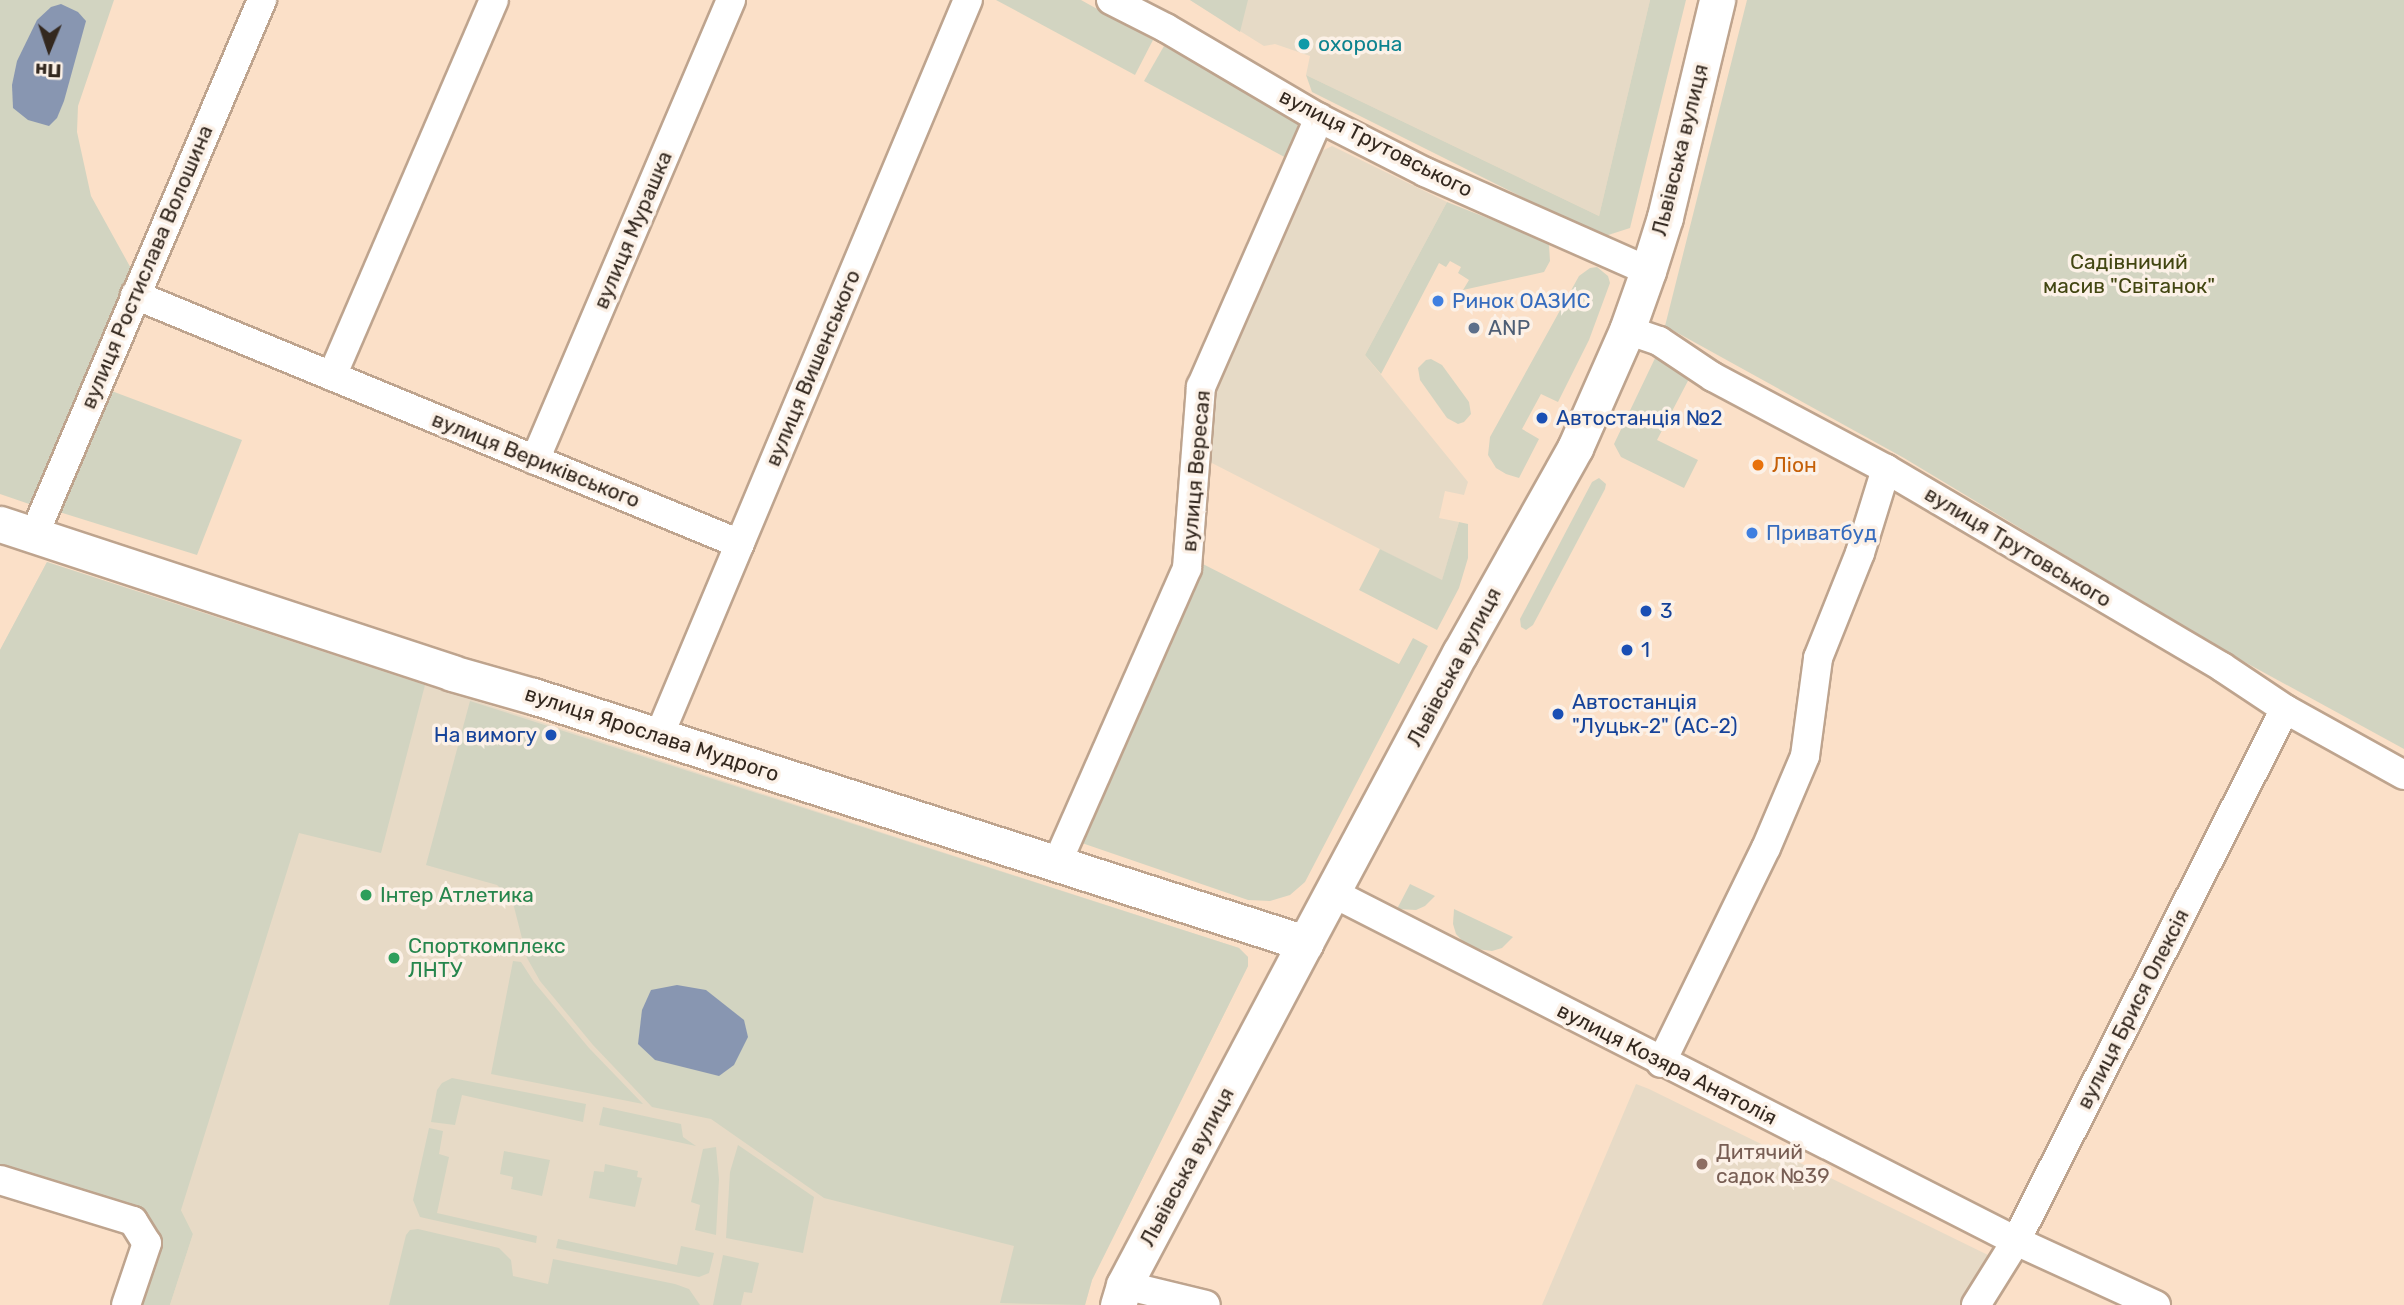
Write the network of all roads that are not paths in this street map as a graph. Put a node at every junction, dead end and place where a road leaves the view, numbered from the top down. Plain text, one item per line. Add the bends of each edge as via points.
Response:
1 (262, 0) edge
2 (494, 0) edge
3 (731, 0) edge
4 (968, 0) edge
5 (1111, 0) edge
6 (1717, 0) edge
7 (1319, 118) junction
8 (1648, 271) junction
9 (135, 295) junction
10 (1627, 330) junction
11 (332, 376) junction
12 (535, 460) junction
13 (1886, 469) junction
14 (0, 524) edge
15 (34, 535) junction
16 (740, 544) junction
17 (2285, 709) junction
18 (659, 736) junction
19 (2404, 775) edge
20 (1057, 863) junction
21 (1333, 893) junction
22 (1305, 943) junction
23 (1661, 1063) junction
24 (0, 1180) edge
25 (2016, 1241) junction
26 (1121, 1295) edge
27 (126, 1305) edge
28 (1206, 1305) edge
29 (1976, 1305) edge
30 (2156, 1305) edge

1 - 9 street, вулиця Ростислава Волошина
2 - 11 street
3 - 12 street, вулиця Мурашка
4 - 16 street, вулиця Вишенського
5 - 7 street, вулиця Трутовського
6 - 8 main road, Львівська вулиця
7 - 8 street, вулиця Трутовського via 1425,172
7 - 20 street, вулиця Вересая via 1201,387 1187,568
8 - 10 main road, Львівська вулиця
9 - 11 street, вулиця Вериківського
9 - 15 street, вулиця Ростислава Волошина
10 - 13 street, вулиця Трутовського via 1659,341 1713,377
10 - 21 main road, Львівська вулиця via 1575,448
11 - 12 street, вулиця Вериківського
12 - 16 street, вулиця Вериківського
13 - 17 street, вулиця Трутовського
13 - 23 street via 1860,552 1818,658 1805,756 1766,848
14 - 15 main road, вулиця Ярослава Мудрого
15 - 18 main road, вулиця Ярослава Мудрого via 439,669
16 - 18 street, вулиця Вишенського
17 - 19 street, вулиця Трутовського
17 - 25 street, вулиця Брися Олексія
18 - 20 main road, вулиця Ярослава Мудрого
20 - 22 main road, вулиця Ярослава Мудрого
21 - 22 main road, Львівська вулиця
21 - 23 street, вулиця Козяра Анатолія
22 - 26 main road, Львівська вулиця
23 - 25 street, вулиця Козяра Анатолія
24 - 27 street via 132,1221 147,1243
25 - 29 street, вулиця Брися Олексія
25 - 30 street, вулиця Козяра Анатолія
26 - 28 street

